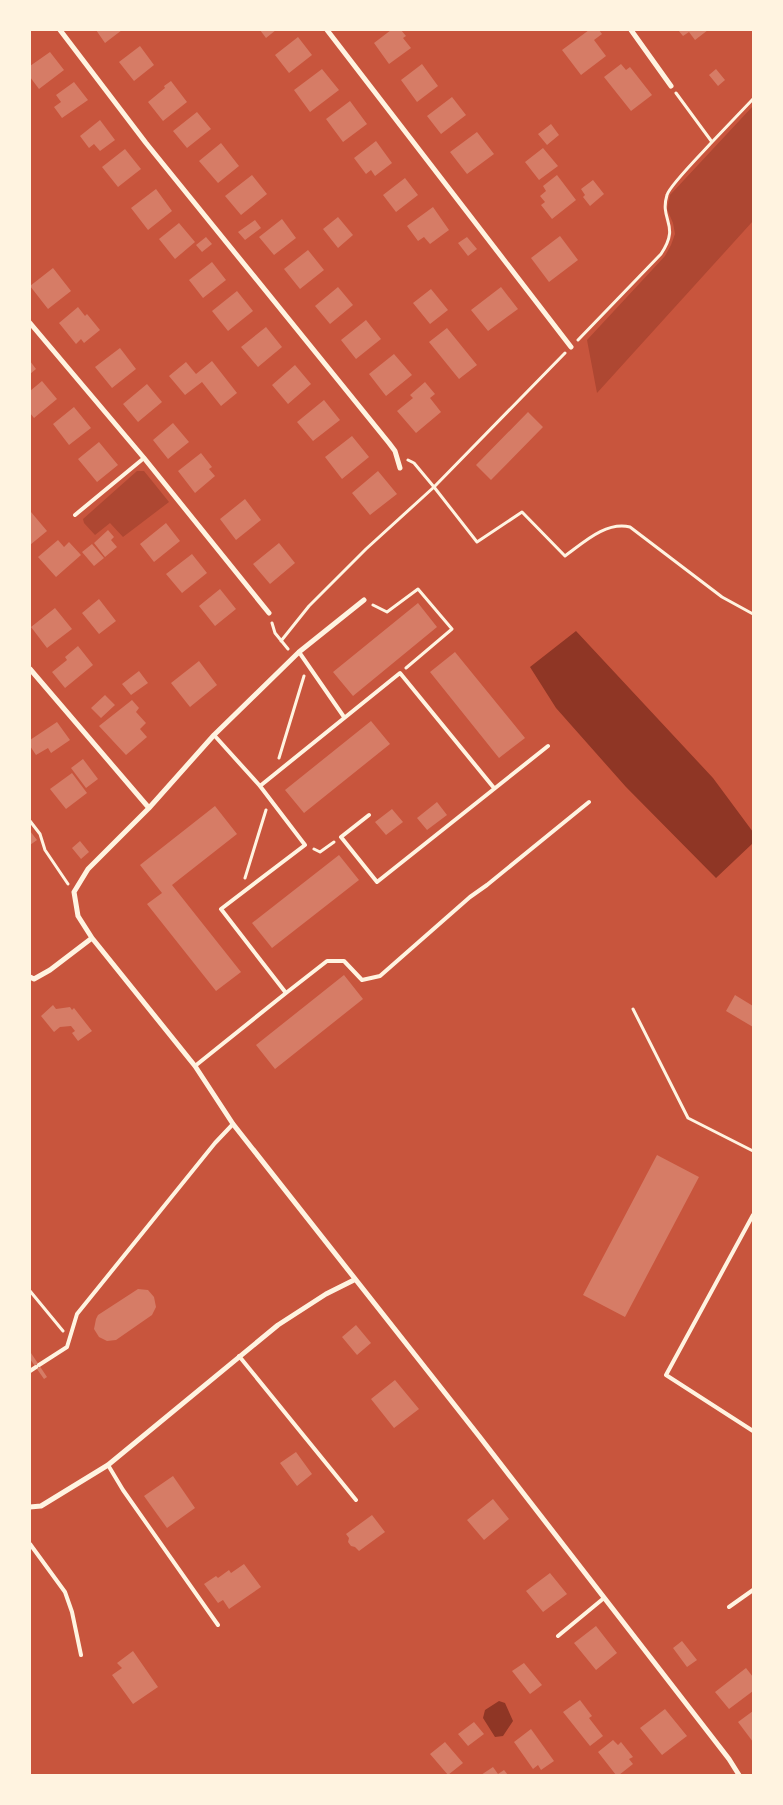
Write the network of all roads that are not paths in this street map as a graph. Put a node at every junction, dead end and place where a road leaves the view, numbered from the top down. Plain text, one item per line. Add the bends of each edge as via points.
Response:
1 (60, 30) edge
2 (327, 30) edge
3 (630, 30) edge
4 (671, 86) road end
5 (30, 323) edge
6 (571, 347) road end
7 (144, 458) junction
8 (400, 468) dead end
9 (75, 515) dead end
10 (364, 600) road end
11 (269, 613) road end
12 (299, 652) junction
13 (30, 669) edge
14 (344, 718) junction
15 (214, 735) junction
16 (548, 746) dead end
17 (260, 786) junction
18 (494, 788) junction
19 (589, 802) dead end
20 (148, 808) junction
21 (369, 814) dead end
22 (92, 938) junction
23 (32, 979) edge
24 (286, 993) junction
25 (195, 1066) junction
26 (233, 1124) junction
27 (753, 1215) edge
28 (354, 1280) junction
29 (238, 1356) junction
30 (30, 1371) edge
31 (753, 1431) edge
32 (108, 1464) junction
33 (356, 1500) dead end
34 (30, 1507) edge
35 (30, 1544) edge
36 (753, 1590) edge
37 (604, 1598) junction
38 (729, 1607) dead end
39 (218, 1625) dead end
40 (558, 1636) dead end
41 (81, 1655) dead end
42 (739, 1775) edge

1 - 8 street via 146,143 395,451
2 - 6 street
3 - 4 street
5 - 7 street
7 - 9 lane
7 - 11 street
10 - 12 street
12 - 14 lane
12 - 15 street
13 - 20 street
14 - 17 lane
14 - 18 lane via 400,673
15 - 17 lane
15 - 20 street
16 - 18 lane
17 - 24 lane via 305,845 221,909
18 - 21 lane via 377,882 341,838
19 - 24 lane via 470,897 380,976 362,980 344,961 327,960
20 - 22 street via 88,869 74,892 78,916
22 - 23 street via 50,970
22 - 25 street
24 - 25 lane
25 - 26 street
26 - 28 street
26 - 30 lane via 77,1314 67,1347
27 - 31 lane via 666,1375
28 - 29 street via 278,1325
28 - 37 street
29 - 32 street
29 - 33 lane
32 - 34 street via 41,1506
32 - 39 lane
35 - 41 lane via 65,1592
36 - 38 lane
37 - 40 lane
37 - 42 street

